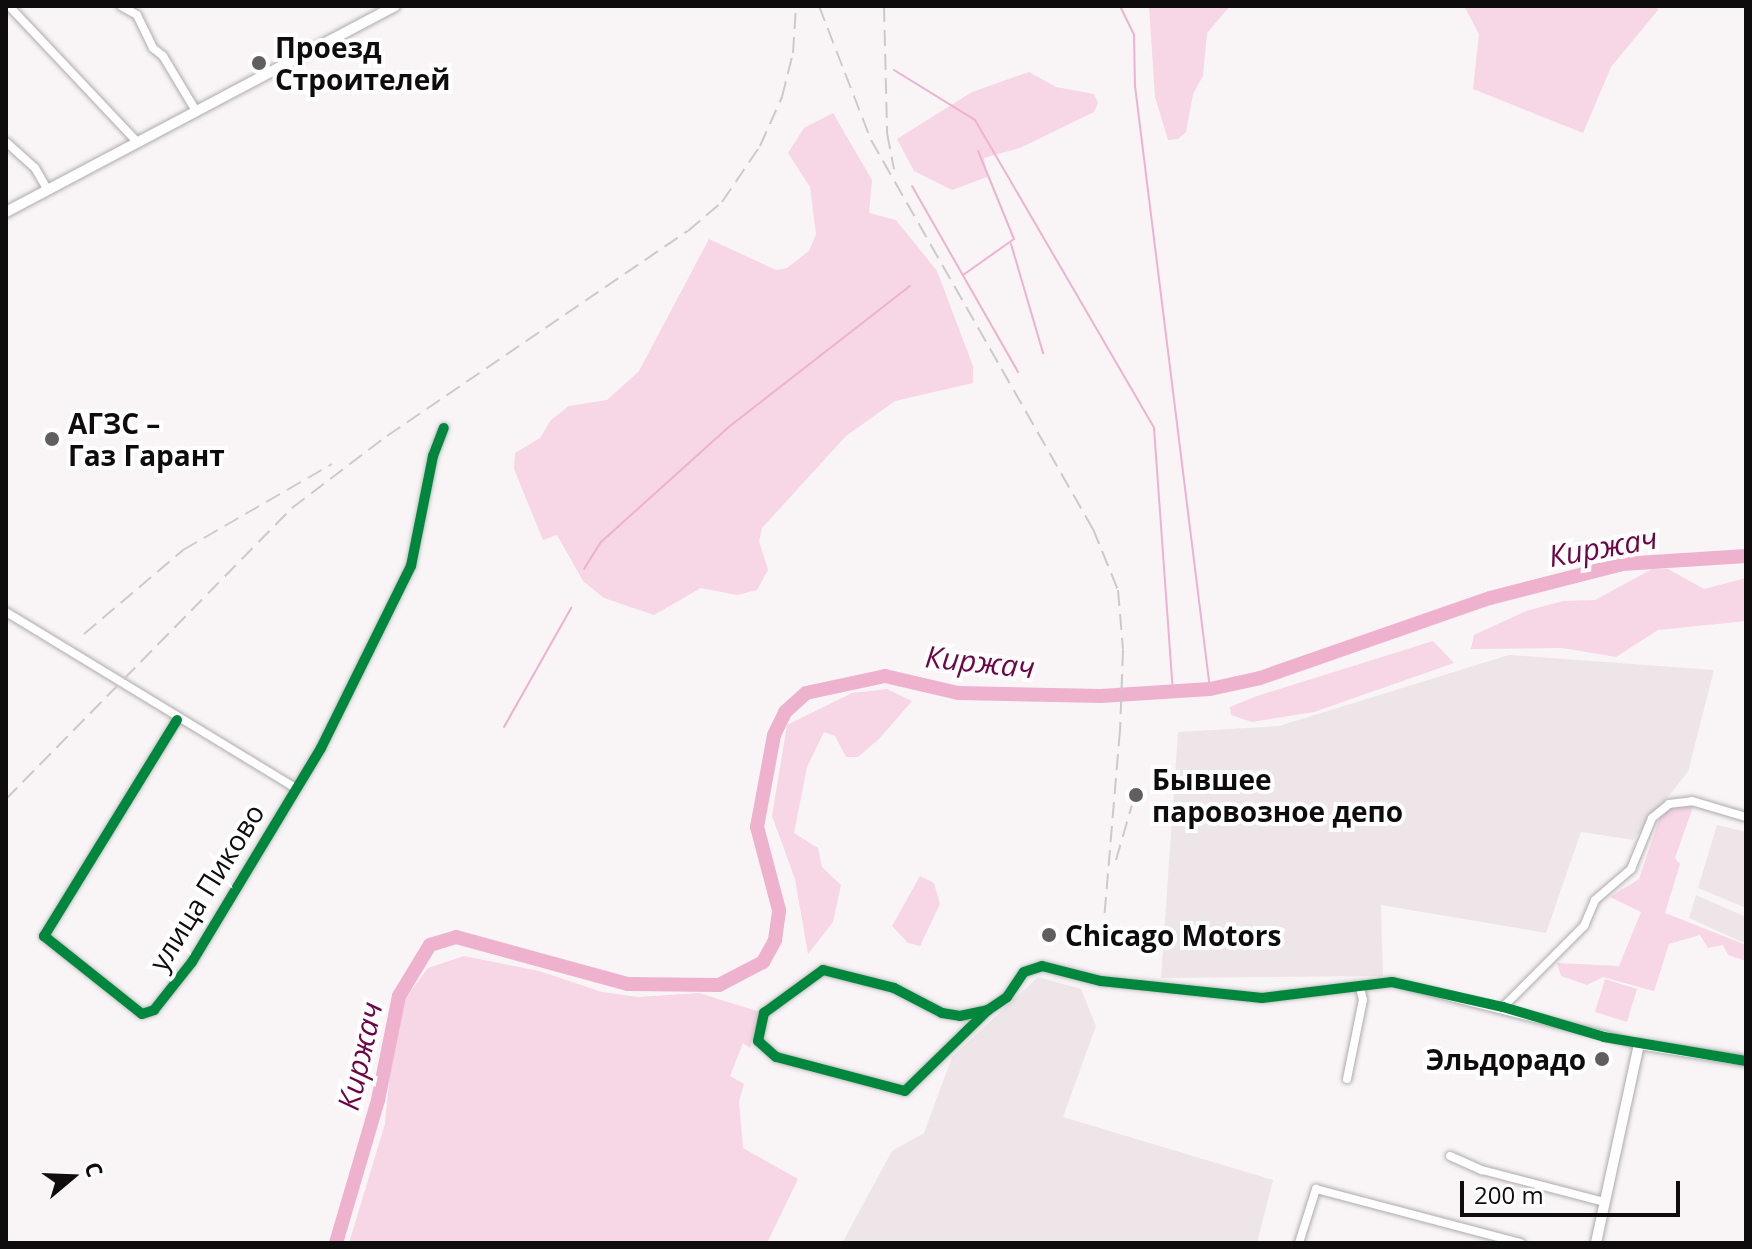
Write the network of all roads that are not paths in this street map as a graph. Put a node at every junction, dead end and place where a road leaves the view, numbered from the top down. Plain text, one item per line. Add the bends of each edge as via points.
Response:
1 (9, 6) edge
2 (121, 6) edge
3 (395, 6) edge
4 (378, 10) edge
5 (196, 111) junction
6 (6, 142) edge
7 (138, 143) junction
8 (47, 189) junction
9 (6, 212) edge
10 (444, 428) dead end
11 (6, 612) edge
12 (177, 720) junction
13 (295, 788) junction
14 (1746, 817) edge
15 (1360, 988) junction
16 (1503, 1007) junction
17 (988, 1010) junction
18 (1639, 1044) junction
19 (1746, 1061) edge
20 (1347, 1079) dead end
21 (1450, 1156) dead end
22 (1605, 1202) junction
23 (1299, 1243) edge
24 (1521, 1243) edge
25 (1596, 1243) edge

1 - 7 street
2 - 5 street via 137,15
3 - 4 street
4 - 5 street
5 - 7 street
6 - 8 street via 35,168
7 - 8 street
8 - 9 street
10 - 13 street, улица Пиково via 433,456 411,566 321,748
11 - 12 street
12 - 13 street
12 - 13 street, улица Пиково via 44,936 142,1014 154,1010 192,962
14 - 16 street via 1692,801 1669,804 1652,818 1631,869 1595,900 1584,926
15 - 16 street via 1392,982
15 - 17 street via 1262,998 1101,981 1032,967
15 - 20 street via 1363,1000
16 - 18 street
17 - 17 street via 905,1091 765,1052 758,1041 764,1013 823,970 894,988 949,1016
18 - 19 street
18 - 22 street
21 - 22 street via 1482,1170
22 - 25 street
23 - 24 street via 1316,1189

